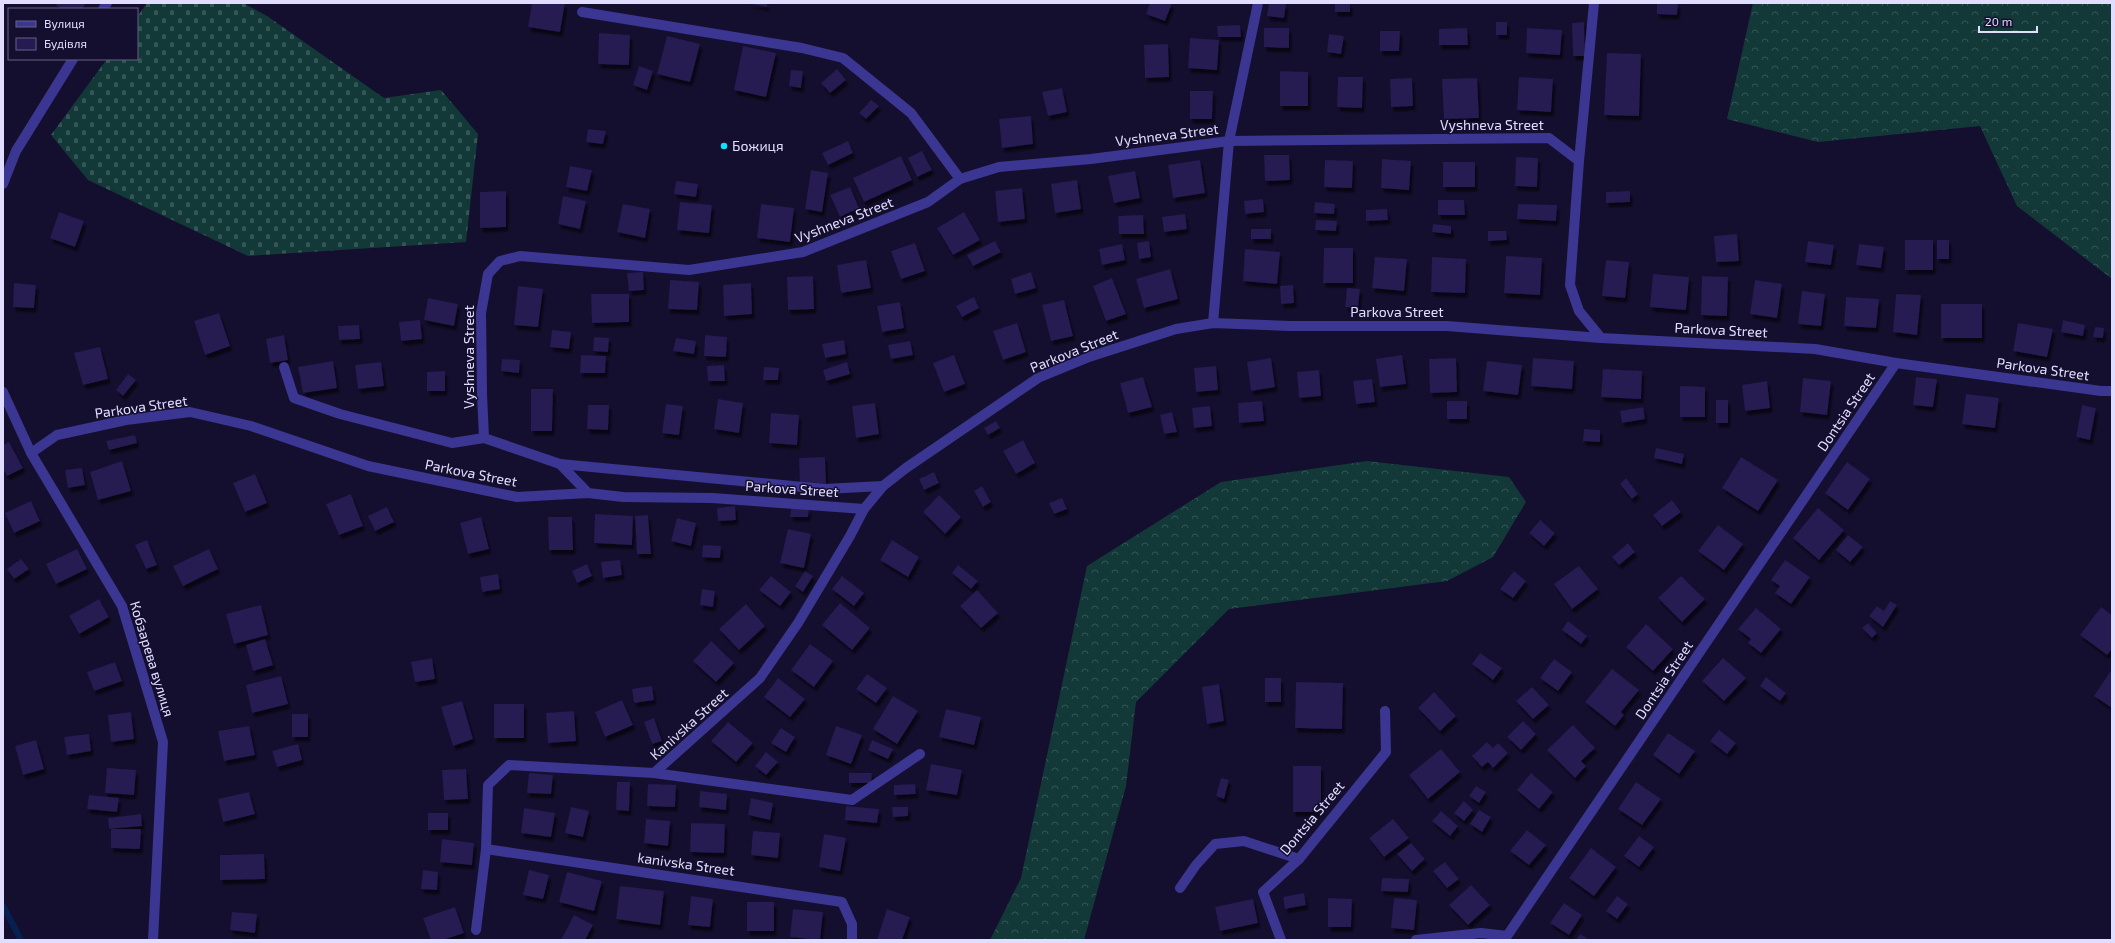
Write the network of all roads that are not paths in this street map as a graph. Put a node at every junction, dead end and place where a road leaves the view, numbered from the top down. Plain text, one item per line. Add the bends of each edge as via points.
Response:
1 (1258, 3) edge
2 (1594, 3) edge
3 (582, 12) dead end
4 (72, 60) edge
5 (1229, 141) junction
6 (1579, 161) junction
7 (960, 180) junction
8 (3, 184) edge
9 (1214, 323) junction
10 (1601, 338) junction
11 (1896, 363) junction
12 (284, 367) dead end
13 (2112, 391) edge
14 (3, 392) edge
15 (484, 438) junction
16 (31, 453) junction
17 (560, 464) junction
18 (883, 486) junction
19 (588, 493) junction
20 (864, 509) junction
21 (1385, 711) dead end
22 (920, 754) dead end
23 (654, 773) junction
24 (486, 849) junction
25 (1299, 859) junction
26 (1180, 888) dead end
27 (476, 930) dead end
28 (153, 940) edge
29 (852, 940) edge
30 (1281, 940) edge
31 (1416, 940) edge

1 - 5 street
2 - 6 street
3 - 7 street via 802,48 843,58 911,113
4 - 8 street via 16,151
5 - 6 street, Vyshneva Street via 1549,138
5 - 7 street, Vyshneva Street via 1091,159 999,166
5 - 9 street
6 - 10 street via 1570,285 1579,311
7 - 15 street, Vyshneva Street via 928,202 803,252 689,270 520,256 500,261 488,274 481,313
9 - 10 street, Parkova Street via 1290,326 1447,326
9 - 18 street, Parkova Street via 1176,329 1089,357 1038,378
10 - 11 street, Parkova Street via 1815,349
11 - 13 street, Parkova Street
11 - 31 street, Dontsia Street via 1507,936 1481,933
12 - 15 street via 294,398 340,414 452,443
14 - 16 street, Кобзарева вулиця
15 - 17 street
16 - 19 street, Parkova Street via 57,435 126,420 190,412 251,426 368,466 510,496
16 - 28 street, Кобзарева вулиця via 122,606 163,742
17 - 18 street via 824,489
17 - 19 street
18 - 20 street, Parkova Street
19 - 20 street, Parkova Street via 623,497 712,498
20 - 23 street, Kanivska Street via 798,623 760,678
21 - 25 street, Dontsia Street via 1386,752
22 - 23 street via 852,800
23 - 24 street, Kanivska Street via 510,765 488,785
24 - 27 street, Kanivska Street
24 - 29 street, kanivska Street via 842,902 852,924
25 - 26 street via 1244,841 1215,844
25 - 30 street, Dontsia Street via 1263,892

